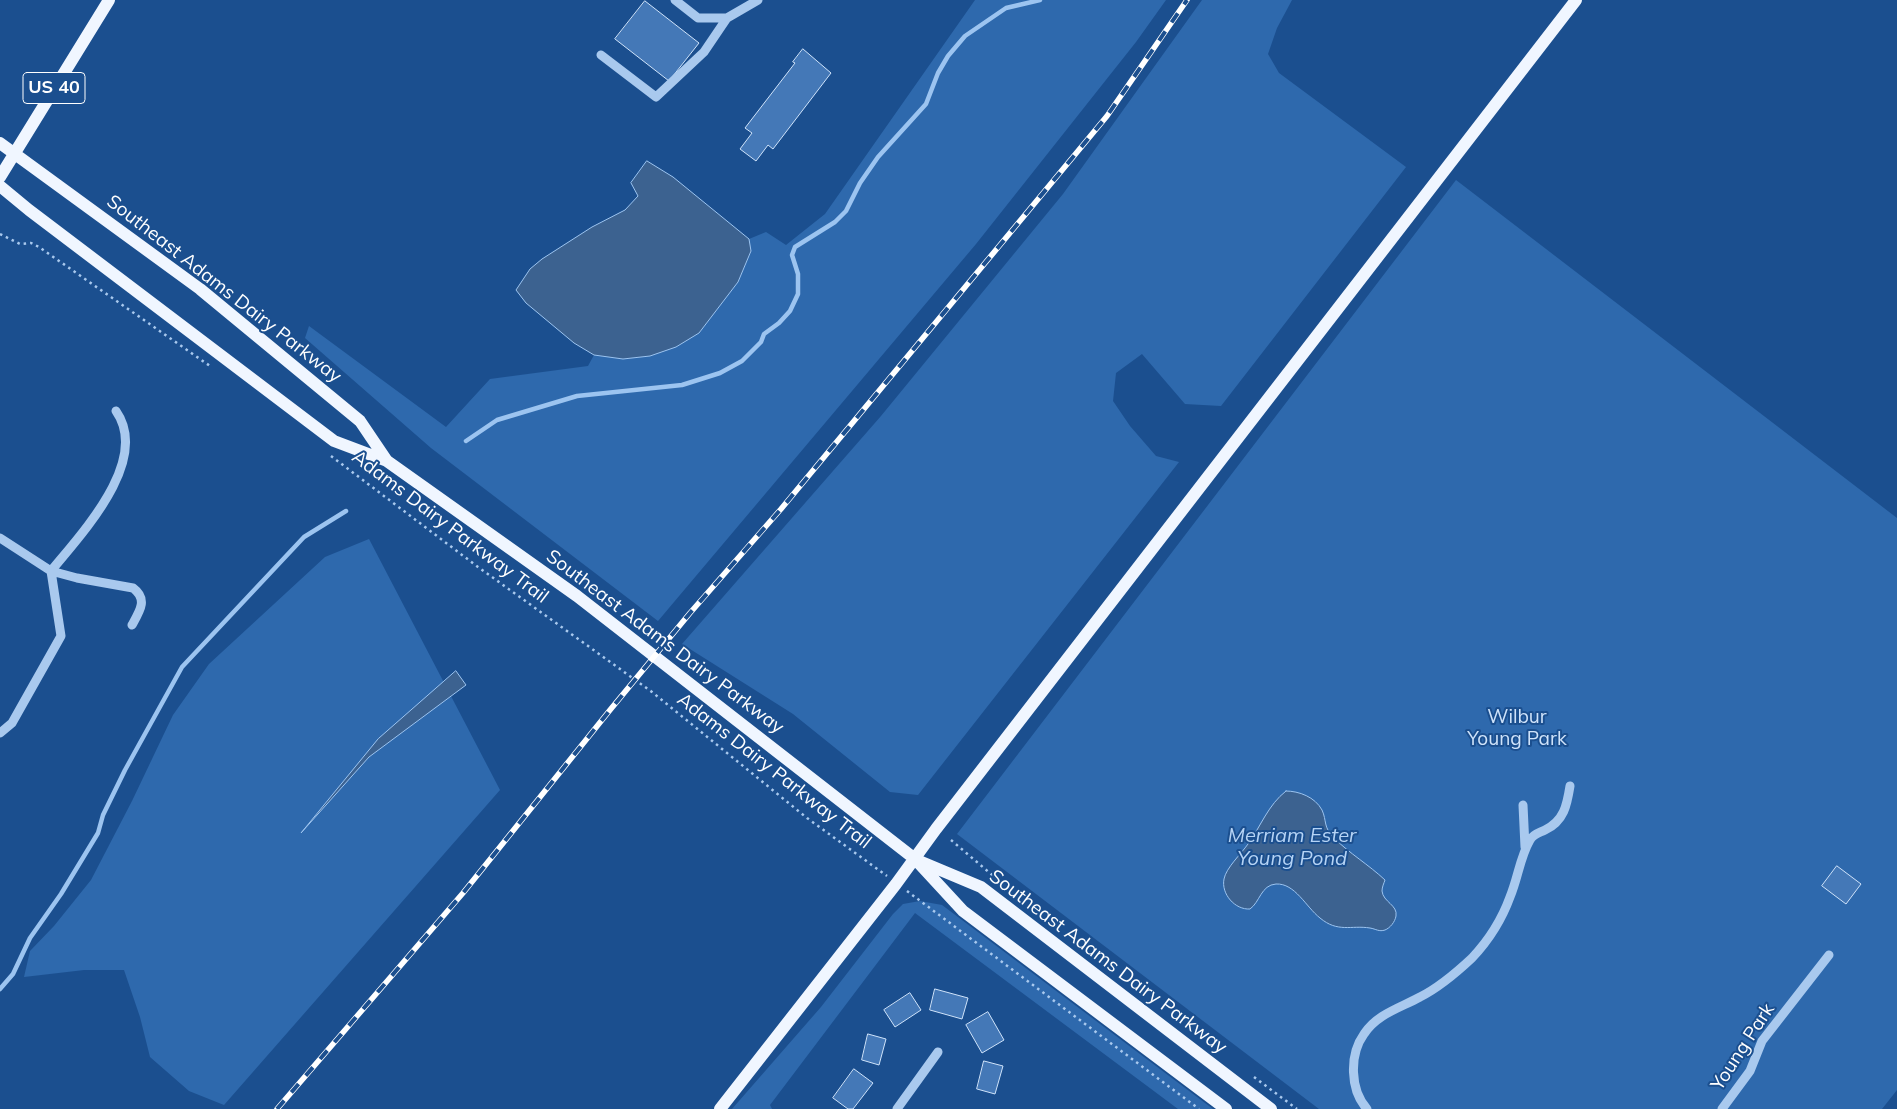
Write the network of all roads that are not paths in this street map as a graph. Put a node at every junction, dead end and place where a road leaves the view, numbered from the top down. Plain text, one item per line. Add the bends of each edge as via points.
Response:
1 (109, 0) edge
2 (675, 0) edge
3 (758, 0) edge
4 (1576, 0) edge
5 (727, 18) junction
6 (601, 55) dead end
7 (0, 143) edge
8 (14, 154) junction
9 (0, 177) edge
10 (0, 186) edge
11 (116, 411) dead end
12 (387, 461) junction
13 (0, 538) edge
14 (51, 571) junction
15 (132, 625) dead end
16 (0, 733) edge
17 (1570, 786) dead end
18 (1523, 805) dead end
19 (1525, 847) junction
20 (915, 859) junction
21 (1828, 954) dead end
22 (938, 1052) dead end
23 (720, 1109) edge
24 (897, 1109) edge
25 (1226, 1109) edge
26 (1271, 1109) edge
27 (1367, 1109) edge
28 (1722, 1109) edge

1 - 8 main road, US 40
2 - 5 street via 698,18
3 - 5 street
4 - 20 main road
5 - 6 street via 704,52 656,97
7 - 8 main road, Southeast Adams Dairy Parkway
8 - 9 main road, US 40
8 - 12 main road, Southeast Adams Dairy Parkway via 200,289 360,421
10 - 12 main road, Southeast Adams Dairy Parkway via 334,441
11 - 14 street via 122,418 126,434 126,450 118,475 102,506
12 - 20 main road, Southeast Adams Dairy Parkway via 577,596
13 - 14 street
14 - 15 street via 133,588 142,598 141,609
14 - 16 street via 61,636 12,723
17 - 19 street via 1566,808 1558,821 1532,835
18 - 19 street
19 - 27 street via 1510,897 1497,925 1473,957 1443,984 1375,1021 1363,1035 1355,1054 1354,1074 1356,1088
20 - 23 main road
20 - 25 main road, Southeast Adams Dairy Parkway via 963,911
20 - 26 main road, Southeast Adams Dairy Parkway via 980,887
21 - 28 street, Young Park via 1762,1041 1750,1071
22 - 24 street

